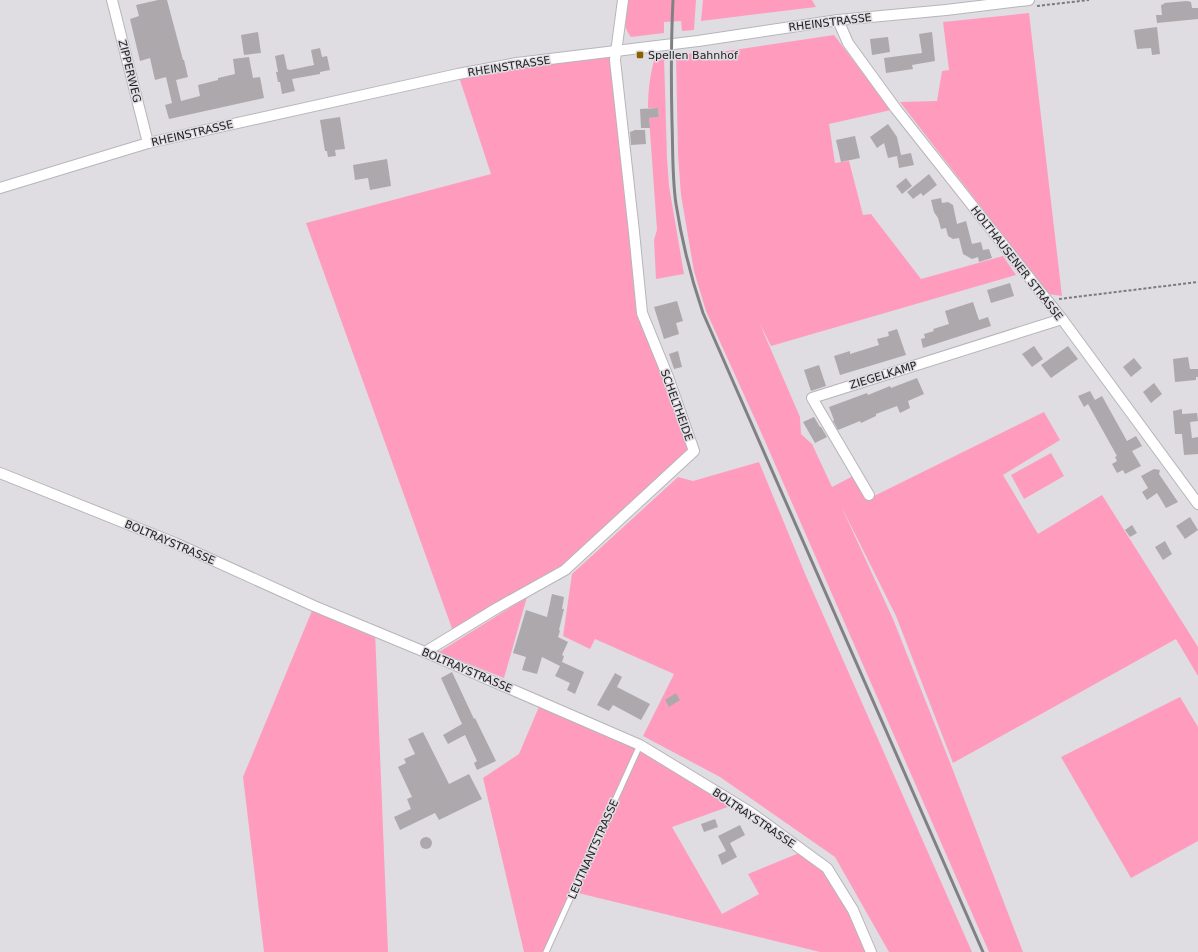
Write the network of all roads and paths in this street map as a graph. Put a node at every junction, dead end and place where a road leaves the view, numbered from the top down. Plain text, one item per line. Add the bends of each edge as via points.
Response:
1 (112, 0) edge
2 (623, 0) edge
3 (1089, 0) edge
4 (1032, 3) edge
5 (838, 20) junction
6 (615, 50) junction
7 (148, 143) junction
8 (0, 188) edge
9 (1198, 282) edge
10 (1049, 302) junction
11 (1062, 319) junction
12 (0, 473) edge
13 (869, 495) dead end
14 (1198, 504) edge
15 (425, 652) junction
16 (640, 746) junction
17 (546, 952) edge
18 (871, 952) edge

1 - 7 street, ZIPPERWEG
2 - 6 street
3 - 4 path
4 - 5 street, RHEINSTRASSE
5 - 6 street, RHEINSTRASSE via 698,41
5 - 10 street, HOLTHAUSENER STRASSE via 848,43 896,109
6 - 7 street, RHEINSTRASSE via 458,74
6 - 15 street, SCHELTHEIDE via 642,313 668,376 694,451 566,570
7 - 8 street, RHEINSTRASSE
9 - 10 path
10 - 11 street, HOLTHAUSENER STRASSE
11 - 13 street, ZIEGELKAMP via 812,398
11 - 14 street, HOLTHAUSENER STRASSE
12 - 15 street, BOLTRAYSTRASSE via 175,543 314,606
15 - 16 street, BOLTRAYSTRASSE
16 - 17 lane, LEUTNANTSTRASSE
16 - 18 street, BOLTRAYSTRASSE via 750,812 828,868 853,910

